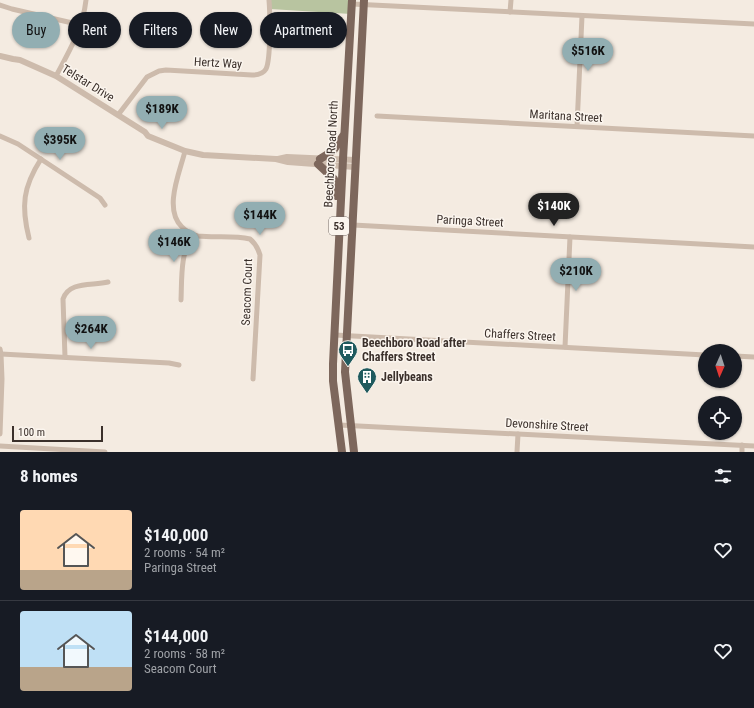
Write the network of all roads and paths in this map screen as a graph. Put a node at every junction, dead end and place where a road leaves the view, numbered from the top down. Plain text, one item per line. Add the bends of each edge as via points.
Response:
1 (86, 0) edge
2 (269, 0) edge
3 (511, 0) edge
4 (352, 2) edge
5 (363, 2) edge
6 (0, 5) edge
7 (84, 12) edge
8 (510, 12) junction
9 (582, 16) junction
10 (68, 22) edge
11 (754, 24) edge
12 (71, 48) edge
13 (0, 56) edge
14 (56, 76) junction
15 (118, 115) junction
16 (376, 116) dead end
17 (577, 126) junction
18 (344, 133) junction
19 (0, 136) edge
20 (754, 136) edge
21 (185, 151) junction
22 (41, 159) junction
23 (319, 161) junction
24 (342, 163) junction
25 (355, 163) junction
26 (105, 205) dead end
27 (340, 211) junction
28 (353, 225) junction
29 (193, 234) junction
30 (570, 237) junction
31 (29, 238) dead end
32 (754, 246) edge
33 (108, 282) dead end
34 (181, 300) dead end
35 (335, 335) junction
36 (346, 336) junction
37 (565, 347) junction
38 (1, 351) edge
39 (698, 355) edge
40 (742, 356) edge
41 (65, 357) junction
42 (754, 357) edge
43 (179, 365) dead end
44 (253, 379) dead end
45 (339, 424) junction
46 (351, 425) junction
47 (0, 434) edge
48 (518, 434) junction
49 (742, 445) junction
50 (0, 446) edge
51 (754, 446) edge
52 (105, 452) edge
53 (342, 452) edge
54 (354, 452) edge
55 (517, 452) edge
56 (742, 452) edge

1 - 7 street
2 - 15 street, Hertz Way via 267,63 262,73 252,75 159,71 147,77
3 - 8 street
4 - 5 street
4 - 18 main road, Beechboro Road North / 53
5 - 8 street
5 - 25 main road, Beechboro Road North / 53
6 - 10 street
8 - 9 street
9 - 11 street
9 - 17 street
12 - 14 street
13 - 14 street, Telstar Drive via 20,60
14 - 15 street, Telstar Drive
15 - 21 street, Telstar Drive via 148,136
16 - 17 street, Maritana Street
17 - 20 street, Maritana Street
18 - 23 main road via 333,151
18 - 24 main road, Beechboro Road North / 53
19 - 22 street
21 - 23 street, Telstar Drive via 211,156 276,159 288,162
21 - 29 street via 173,203 180,225
22 - 26 street via 100,198
22 - 31 street via 32,172 26,190 24,214
23 - 24 street, Telstar Drive
23 - 27 main road via 334,179
24 - 25 street, Telstar Drive
24 - 27 main road, Beechboro Road North / 53
25 - 28 main road, Beechboro Road North / 53
27 - 35 main road, Beechboro Road North / 53
28 - 30 street, Paringa Street
28 - 36 main road, Beechboro Road North / 53
29 - 34 street via 183,259
29 - 44 street, Seacom Court via 250,239 258,248 260,255
30 - 32 street, Paringa Street
30 - 37 street
33 - 41 street via 72,287 65,294
35 - 36 street, Chaffers Street
35 - 45 main road, Beechboro Road North / 53 via 333,381
36 - 37 street, Chaffers Street
36 - 46 main road, Beechboro Road North / 53 via 345,372
37 - 39 street, Chaffers Street
38 - 41 street
38 - 47 street
40 - 42 street
41 - 43 street
45 - 46 street, Devonshire Street
45 - 53 main road, Beechboro Road North / 53
46 - 48 street, Devonshire Street
46 - 54 main road, Beechboro Road North / 53
48 - 49 street, Devonshire Street
48 - 55 street
49 - 51 street, Devonshire Street
49 - 56 street
50 - 52 street

